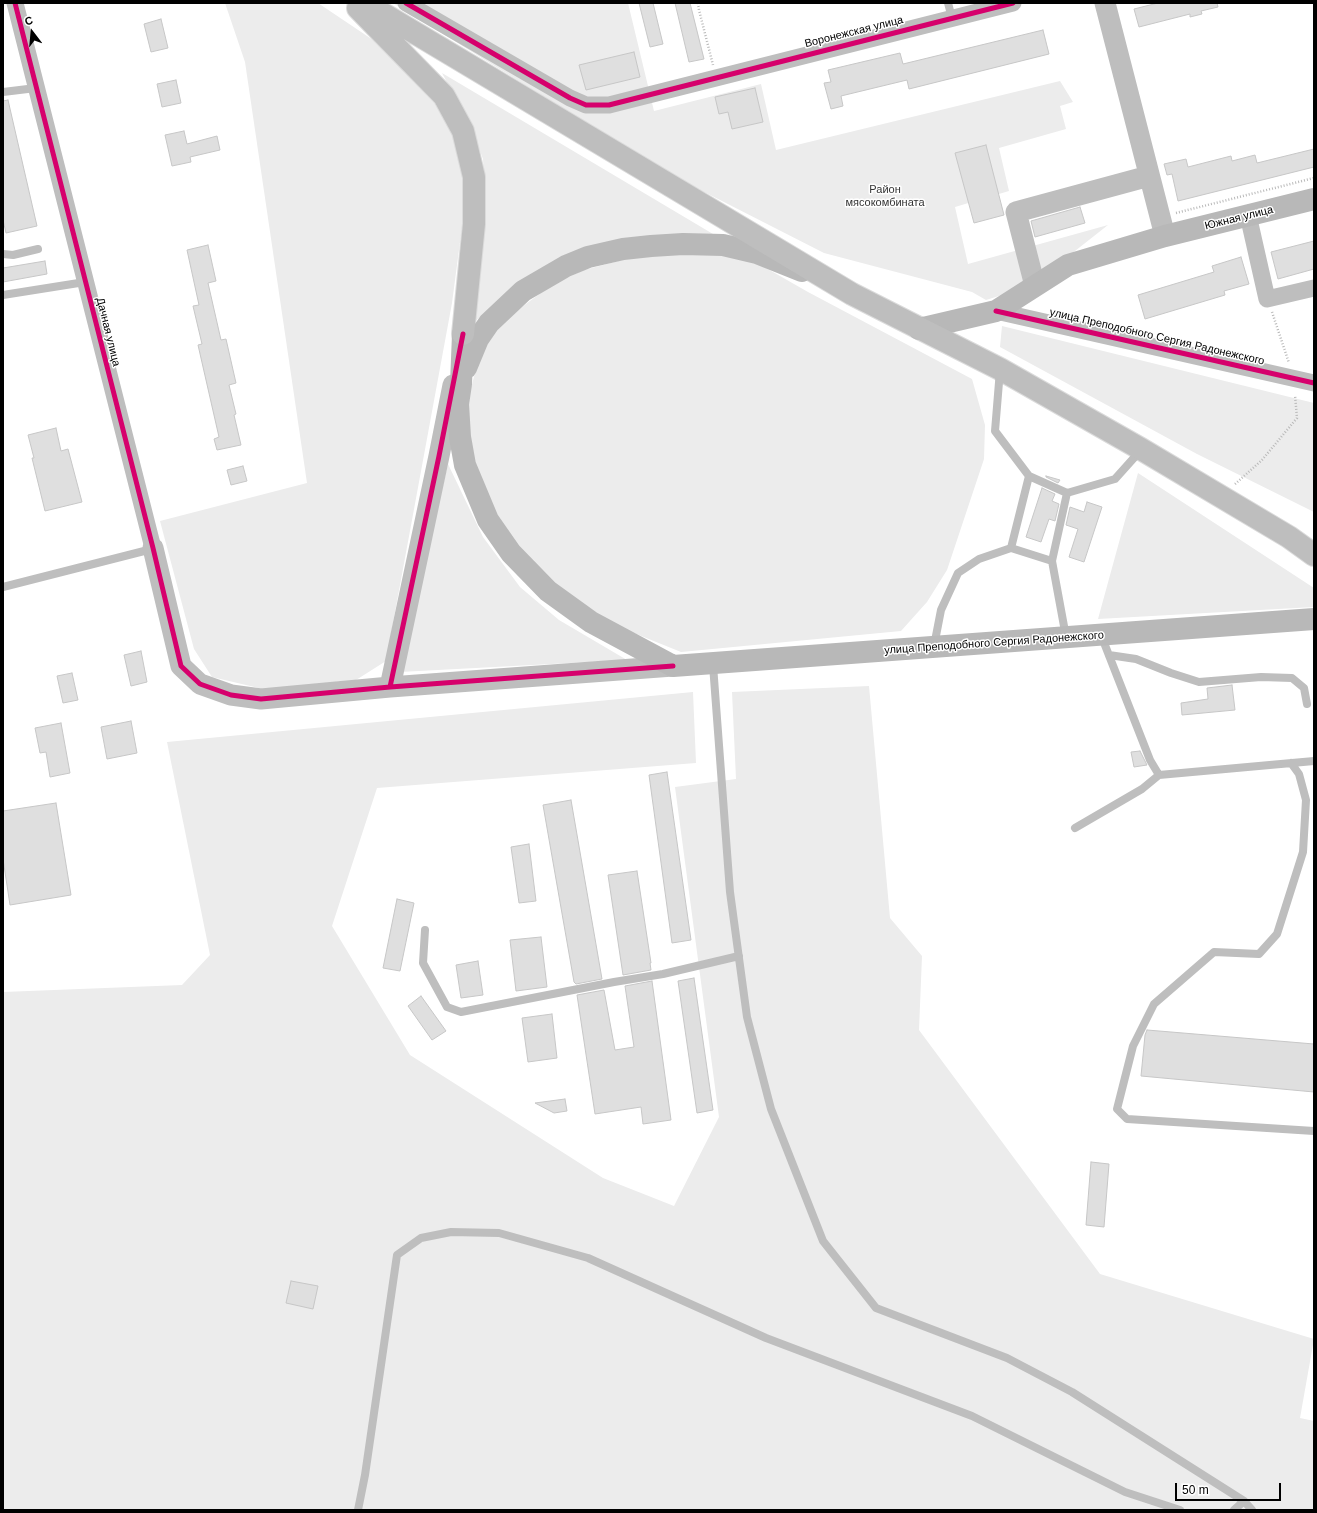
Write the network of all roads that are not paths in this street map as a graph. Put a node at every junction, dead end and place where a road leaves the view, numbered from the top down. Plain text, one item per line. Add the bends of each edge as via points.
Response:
1 (14, 3) edge
2 (353, 3) edge
3 (365, 3) edge
4 (406, 3) edge
5 (1013, 3) edge
6 (1104, 3) edge
7 (950, 11) edge
8 (36, 88) junction
9 (3, 92) edge
10 (1149, 176) junction
11 (1314, 199) edge
12 (1248, 215) junction
13 (1162, 226) junction
14 (38, 249) dead end
15 (3, 254) edge
16 (85, 282) junction
17 (1035, 286) junction
18 (1314, 288) edge
19 (852, 294) junction
20 (3, 295) edge
21 (996, 311) junction
22 (919, 329) junction
23 (462, 334) junction
24 (1000, 369) junction
25 (1314, 383) edge
26 (460, 394) junction
27 (1141, 449) junction
28 (439, 456) junction
29 (1029, 476) junction
30 (1067, 493) junction
31 (153, 548) junction
32 (1011, 548) junction
33 (1314, 555) edge
34 (1052, 561) junction
35 (3, 587) edge
36 (1314, 619) edge
37 (1101, 635) junction
38 (1066, 637) junction
39 (934, 647) junction
40 (1109, 655) junction
41 (713, 664) junction
42 (673, 666) junction
43 (390, 687) junction
44 (1307, 704) dead end
45 (1314, 761) edge
46 (1291, 763) junction
47 (1159, 775) junction
48 (1075, 828) dead end
49 (425, 930) dead end
50 (739, 956) junction
51 (1314, 1131) edge
52 (1244, 1501) junction
53 (358, 1510) edge
54 (1180, 1510) edge
55 (1234, 1510) edge
56 (1252, 1510) edge

1 - 8 street, Дачная улица
2 - 23 highway via 444,96 463,131 474,176 474,224
3 - 19 highway
4 - 7 street, Воронежская улица via 586,105 609,105 699,82
5 - 7 street, Воронежская улица
6 - 10 street
8 - 9 lane
8 - 16 street, Дачная улица
10 - 13 street
10 - 17 street via 1016,212
11 - 12 main road, Южная улица
12 - 13 main road, Южная улица
12 - 18 street via 1267,299
13 - 17 main road, Южная улица via 1068,265
14 - 15 lane via 13,255
16 - 20 lane
16 - 31 street, Дачная улица
17 - 21 main road, Южная улица
19 - 22 highway
19 - 26 main road via 756,253 723,245 651,246 588,257 566,266 523,291 489,323 478,339 469,360
21 - 22 main road, Южная улица
21 - 25 street, улица Преподобного Сергия Радонежского
22 - 24 highway
23 - 26 main road
23 - 28 street
24 - 27 highway
24 - 29 lane via 994,431
26 - 28 street
26 - 42 main road via 460,437 465,465 488,520 511,553 548,591 591,622
27 - 30 lane via 1116,479
27 - 33 highway via 1289,537
28 - 43 street
29 - 30 lane
29 - 32 lane
30 - 34 lane
31 - 35 lane
31 - 43 street, Дачная улица via 181,666 200,684 231,695 261,699
32 - 34 lane
32 - 39 lane via 979,559 958,573 941,610
34 - 38 lane
36 - 37 main road, улица Преподобного Сергия Радонежского
37 - 38 main road, улица Преподобного Сергия Радонежского
37 - 40 lane
38 - 39 main road, улица Преподобного Сергия Радонежского
39 - 41 main road, улица Преподобного Сергия Радонежского
40 - 44 lane via 1136,659 1199,682 1261,677 1292,678 1304,688
40 - 47 lane via 1150,760
41 - 42 main road, улица Преподобного Сергия Радонежского
41 - 50 lane via 730,892
42 - 43 street
45 - 46 lane
46 - 47 lane
46 - 51 lane via 1299,774 1306,800 1303,852 1277,934 1259,954 1214,952 1154,1004 1132,1046 1117,1110 1127,1119
47 - 48 lane via 1142,789
49 - 50 lane via 423,963 447,1008 461,1012 663,974
50 - 52 lane via 747,1017 771,1109 823,1241 876,1308 1007,1358 1072,1392
52 - 55 lane
52 - 56 lane
53 - 54 lane via 397,1255 421,1238 451,1232 499,1233 588,1258 766,1338 972,1416 1126,1492

